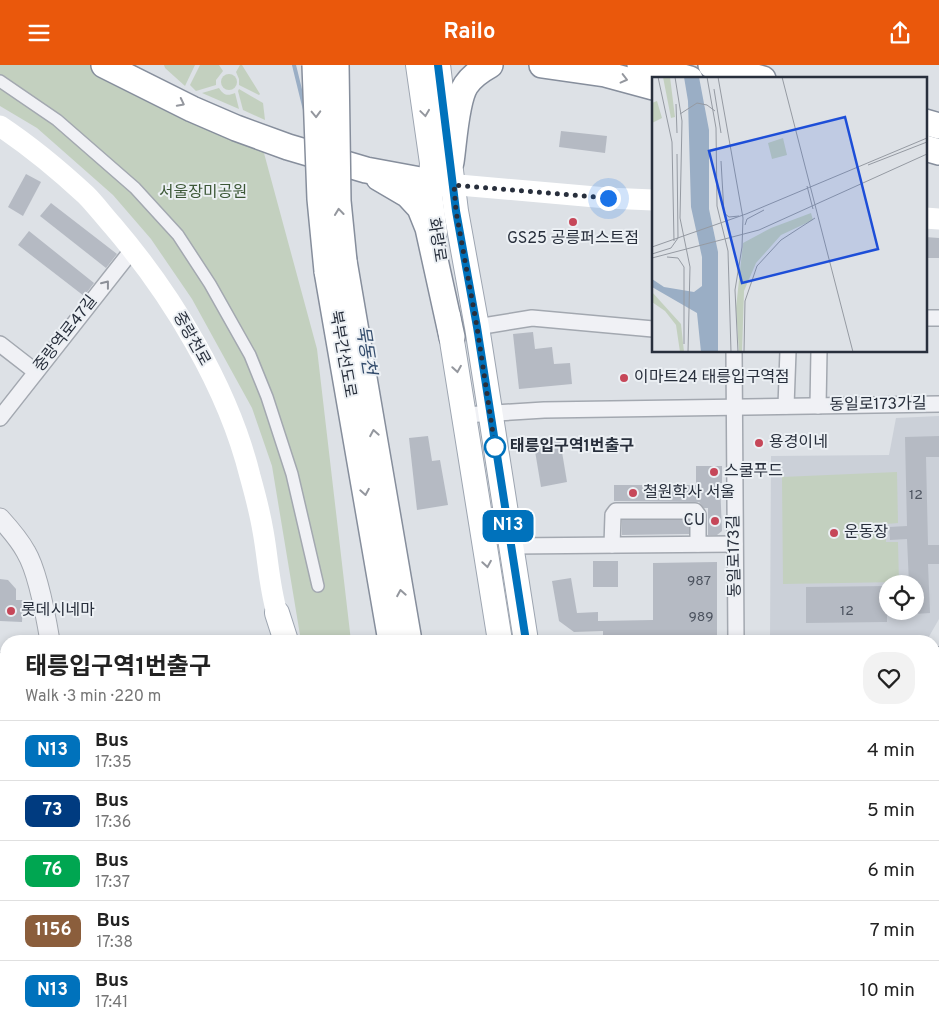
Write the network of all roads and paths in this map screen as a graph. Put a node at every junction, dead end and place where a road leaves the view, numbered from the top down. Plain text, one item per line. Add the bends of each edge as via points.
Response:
1 (104, 65) edge
2 (314, 65) edge
3 (336, 65) edge
4 (418, 65) edge
5 (438, 65) edge
6 (490, 65) edge
7 (542, 65) edge
8 (640, 65) edge
9 (711, 65) edge
10 (683, 77) edge
11 (756, 77) edge
12 (0, 81) edge
13 (652, 87) edge
14 (926, 122) edge
15 (939, 126) edge
16 (0, 127) edge
17 (926, 148) edge
18 (939, 152) edge
19 (366, 170) junction
20 (445, 176) junction
21 (652, 200) edge
22 (926, 218) edge
23 (939, 219) edge
24 (133, 249) junction
25 (926, 319) edge
26 (939, 319) edge
27 (477, 327) junction
28 (652, 329) edge
29 (452, 337) junction
30 (0, 344) edge
31 (734, 353) edge
32 (788, 353) edge
33 (819, 353) edge
34 (36, 372) junction
35 (939, 404) edge
36 (786, 406) junction
37 (818, 406) junction
38 (733, 407) junction
39 (490, 413) junction
40 (464, 415) junction
41 (0, 418) edge
42 (0, 518) edge
43 (698, 544) junction
44 (735, 544) junction
45 (612, 545) junction
46 (511, 546) junction
47 (318, 586) dead end
48 (277, 613) junction
49 (49, 635) edge
50 (275, 635) edge
51 (284, 635) edge
52 (390, 635) edge
53 (408, 635) edge
54 (499, 635) edge
55 (525, 635) edge
56 (736, 635) edge

1 -> 19 highway, bridge via 236,128
2 -> 52 highway, 북부간선도로, bridge via 320,199 328,271
53 -> 3 highway, 북부간선도로, bridge via 344,261 338,201
4 -> 20 main road, 화랑로 via 432,163
5 - 20 main road, 화랑로
6 - 20 highway via 464,88
7 -> 13 highway via 604,74
8 - 10 highway
9 - 11 highway
12 - 47 street via 57,120 135,188 178,235 210,284 250,355 267,397 292,474
14 - 15 highway
16 - 24 main road, 중랑천로 via 26,144 86,195
17 - 18 highway
19 - 20 highway
19 - 29 highway via 408,195 420,208 428,228
20 - 21 main road via 608,198
20 - 27 main road, 화랑로 via 456,211
20 - 29 main road, 화랑로 via 430,199
22 - 23 main road
34 -> 24 street, 중랑역로47길
24 - 48 main road, 중랑천로 via 174,307 209,370 236,433 263,530
25 - 26 street
27 - 28 street via 532,319
27 - 39 main road, 화랑로
29 -> 40 main road, 화랑로
30 - 34 street
31 - 38 street, 동일로173길
32 - 36 street
33 - 37 street, 동일로173가길
34 - 41 street, 중랑역로47길
35 - 37 street, 동일로173가길
36 - 37 street, 동일로173가길
36 - 38 street, 동일로173가길
38 - 39 street
38 - 44 street, 동일로173길
39 - 40 street
39 - 46 main road, 화랑로
40 -> 54 main road, 화랑로
42 - 49 street via 27,553 37,581
43 - 44 street
43 - 45 street
43 - 45 street via 698,515 695,511 616,511 613,515
44 - 56 street, 동일로173길
45 - 46 street
46 - 55 main road, 화랑로
48 - 50 main road
48 - 51 main road

